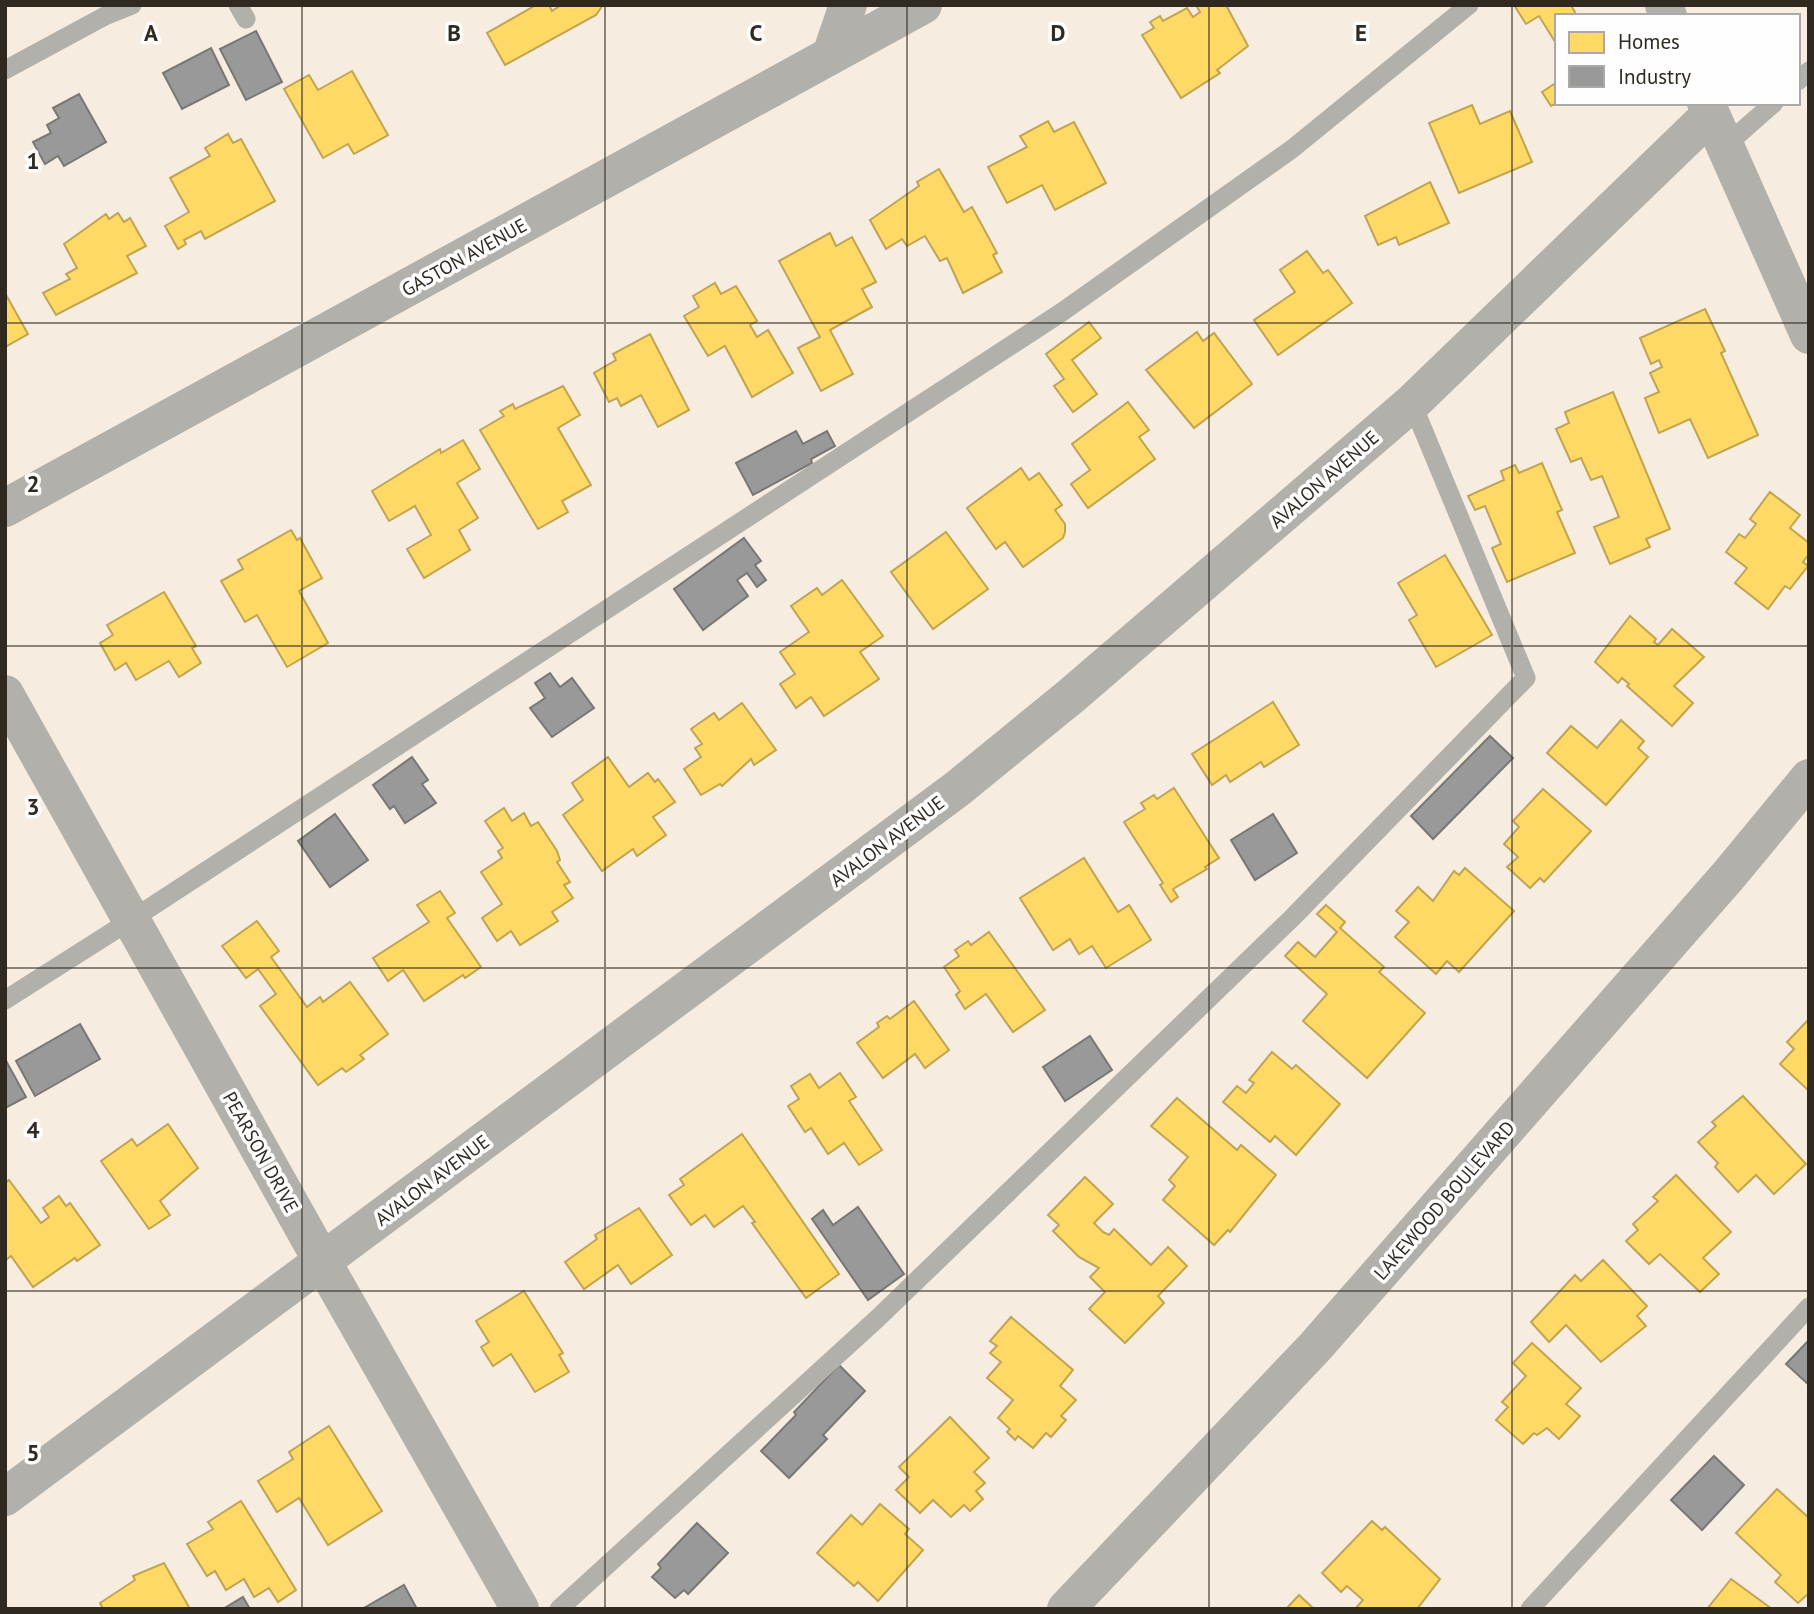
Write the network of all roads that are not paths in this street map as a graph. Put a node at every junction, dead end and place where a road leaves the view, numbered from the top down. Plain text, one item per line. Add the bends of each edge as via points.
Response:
1 (132, 5) edge
2 (848, 5) edge
3 (923, 5) edge
4 (1469, 5) edge
5 (831, 55) junction
6 (5, 70) edge
7 (1767, 105) edge
8 (1714, 121) edge
9 (1809, 335) edge
10 (1412, 403) junction
11 (5, 508) edge
12 (5, 694) edge
13 (1809, 778) edge
14 (131, 920) junction
15 (5, 1000) edge
16 (322, 1261) junction
17 (1809, 1307) edge
18 (5, 1497) edge
19 (520, 1609) edge
20 (559, 1609) edge
21 (1066, 1609) edge
22 (1530, 1609) edge

1 - 6 lane
2 - 5 street
3 - 5 street, GASTON AVENUE
4 - 14 lane via 1292,149 1062,312
5 - 11 street, GASTON AVENUE
7 - 8 lane
8 - 9 street
8 - 10 street, AVALON AVENUE
10 - 16 street, AVALON AVENUE via 957,789
10 - 20 lane via 1526,678 1292,918 879,1317
12 - 14 street, PEARSON DRIVE
13 - 21 street, LAKEWOOD BOULEVARD via 1315,1347
14 - 15 lane
14 - 16 street, PEARSON DRIVE
16 - 18 street, AVALON AVENUE
16 - 19 street, PEARSON DRIVE
17 - 22 lane

